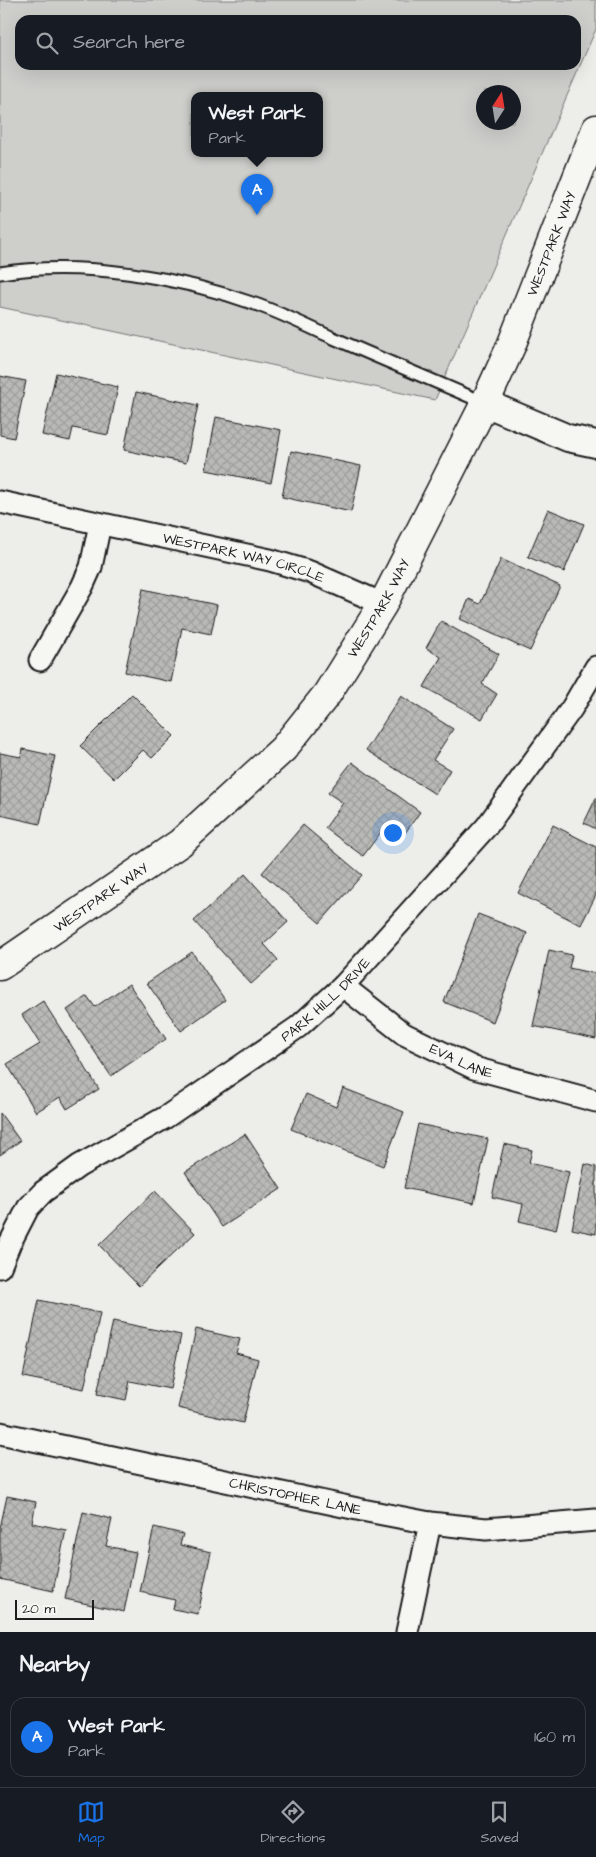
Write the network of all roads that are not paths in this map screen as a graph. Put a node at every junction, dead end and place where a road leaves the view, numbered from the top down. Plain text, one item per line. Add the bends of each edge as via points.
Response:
1 (596, 129) edge
2 (0, 272) edge
3 (485, 403) junction
4 (596, 444) edge
5 (0, 502) edge
6 (100, 524) junction
7 (383, 604) junction
8 (40, 660) dead end
9 (596, 667) edge
10 (0, 966) edge
11 (343, 986) junction
12 (596, 1101) edge
13 (0, 1267) edge
14 (0, 1433) edge
15 (596, 1520) edge
16 (430, 1523) junction
17 (407, 1632) edge

1 - 3 main road, WESTPARK WAY via 511,346
2 - 3 lane via 62,268 120,273 187,285 258,305
3 - 4 street via 568,438
3 - 7 main road, WESTPARK WAY
5 - 6 street, WESTPARK WAY CIRCLE
6 - 7 street, WESTPARK WAY CIRCLE via 270,560 310,572
6 - 8 street via 91,566 82,587
7 - 10 main road, WESTPARK WAY via 328,694 283,749 180,843
9 - 11 street, PARK HILL DRIVE via 572,708 487,826
11 - 12 street, EVA LANE via 404,1034 474,1068
11 - 13 street, PARK HILL DRIVE via 298,1028 166,1117 79,1166 43,1192 28,1208
14 - 16 street, CHRISTOPHER LANE
15 - 16 street, CHRISTOPHER LANE via 486,1528
16 - 17 street

